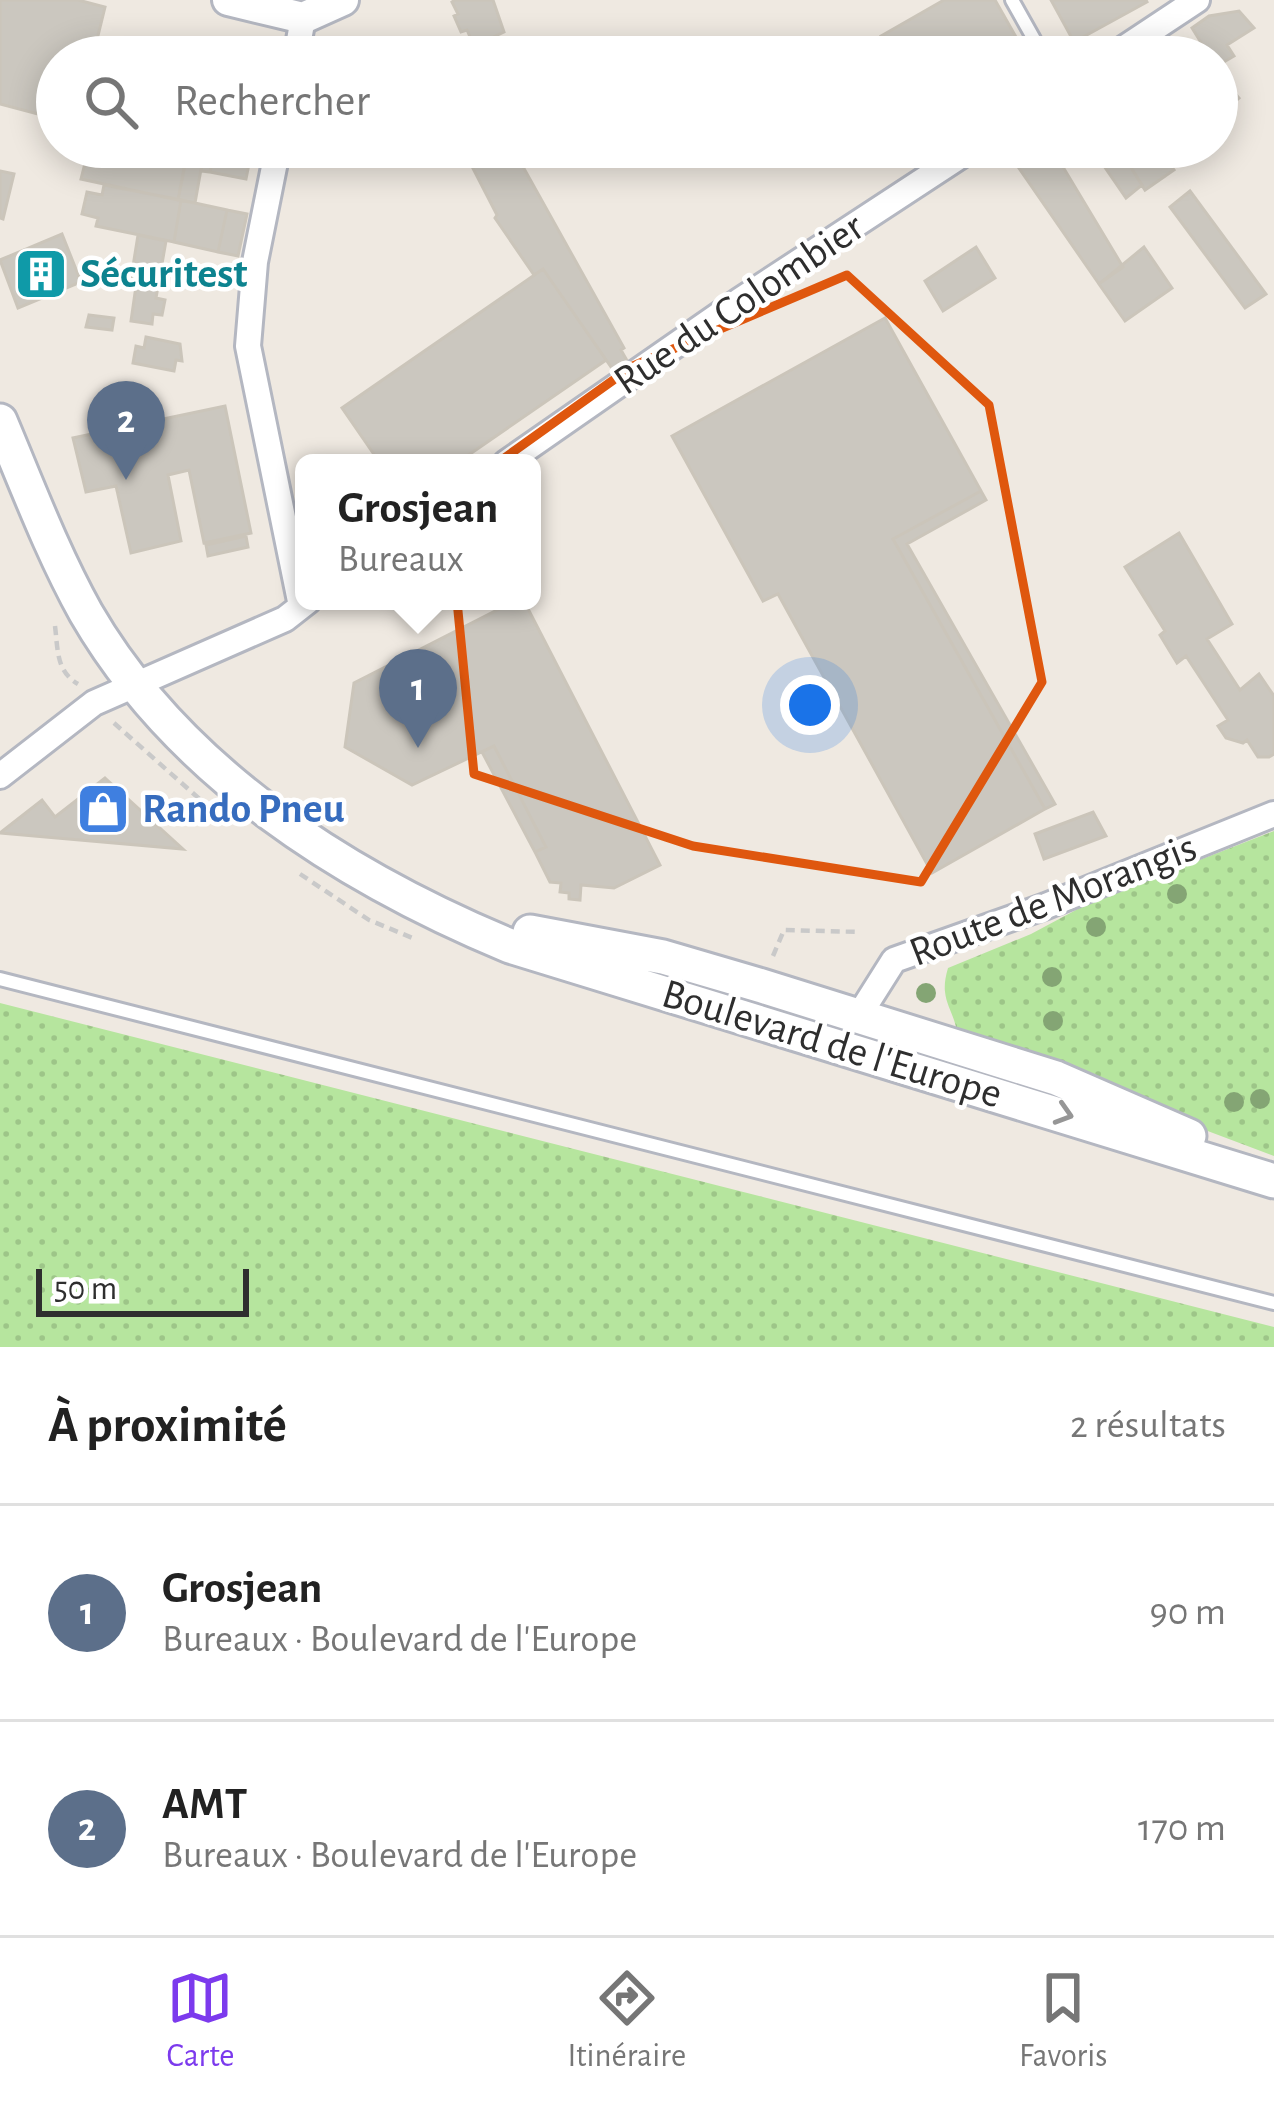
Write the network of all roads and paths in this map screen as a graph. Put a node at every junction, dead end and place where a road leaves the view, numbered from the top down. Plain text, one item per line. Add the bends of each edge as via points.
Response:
1 (228, 0) edge
2 (343, 0) edge
3 (1012, 0) edge
4 (1197, 0) edge
5 (304, 18) junction
6 (300, 36) edge
7 (1032, 36) edge
8 (1143, 36) edge
9 (274, 168) edge
10 (942, 168) edge
11 (0, 421) edge
12 (519, 454) edge
13 (295, 558) edge
14 (297, 610) edge
15 (137, 687) junction
16 (0, 776) edge
17 (1274, 814) edge
18 (396, 892) junction
19 (541, 955) junction
20 (0, 979) edge
21 (854, 1026) junction
22 (898, 1063) junction
23 (1274, 1166) edge
24 (1274, 1181) edge
25 (1274, 1303) edge

1 - 5 street
2 - 5 street
3 - 7 lane
4 - 8 street
5 - 6 street
9 - 13 street via 248,346
10 - 12 street, Rue du Colombier
11 - 15 main road, Boulevard de l'Europe via 78,596
14 - 15 street
15 - 16 street via 94,704
15 - 18 main road, Boulevard de l'Europe via 202,758 272,814
17 - 21 street, Route de Morangis via 894,960
18 - 19 main road, Boulevard de l'Europe
18 - 21 main road, Boulevard de l'Europe via 509,928 662,957
19 - 21 main road
19 - 22 main road, Boulevard de l'Europe
20 - 25 lane
21 - 22 main road
21 - 23 main road, Boulevard de l'Europe via 1056,1078
22 -> 24 main road, Boulevard de l'Europe

